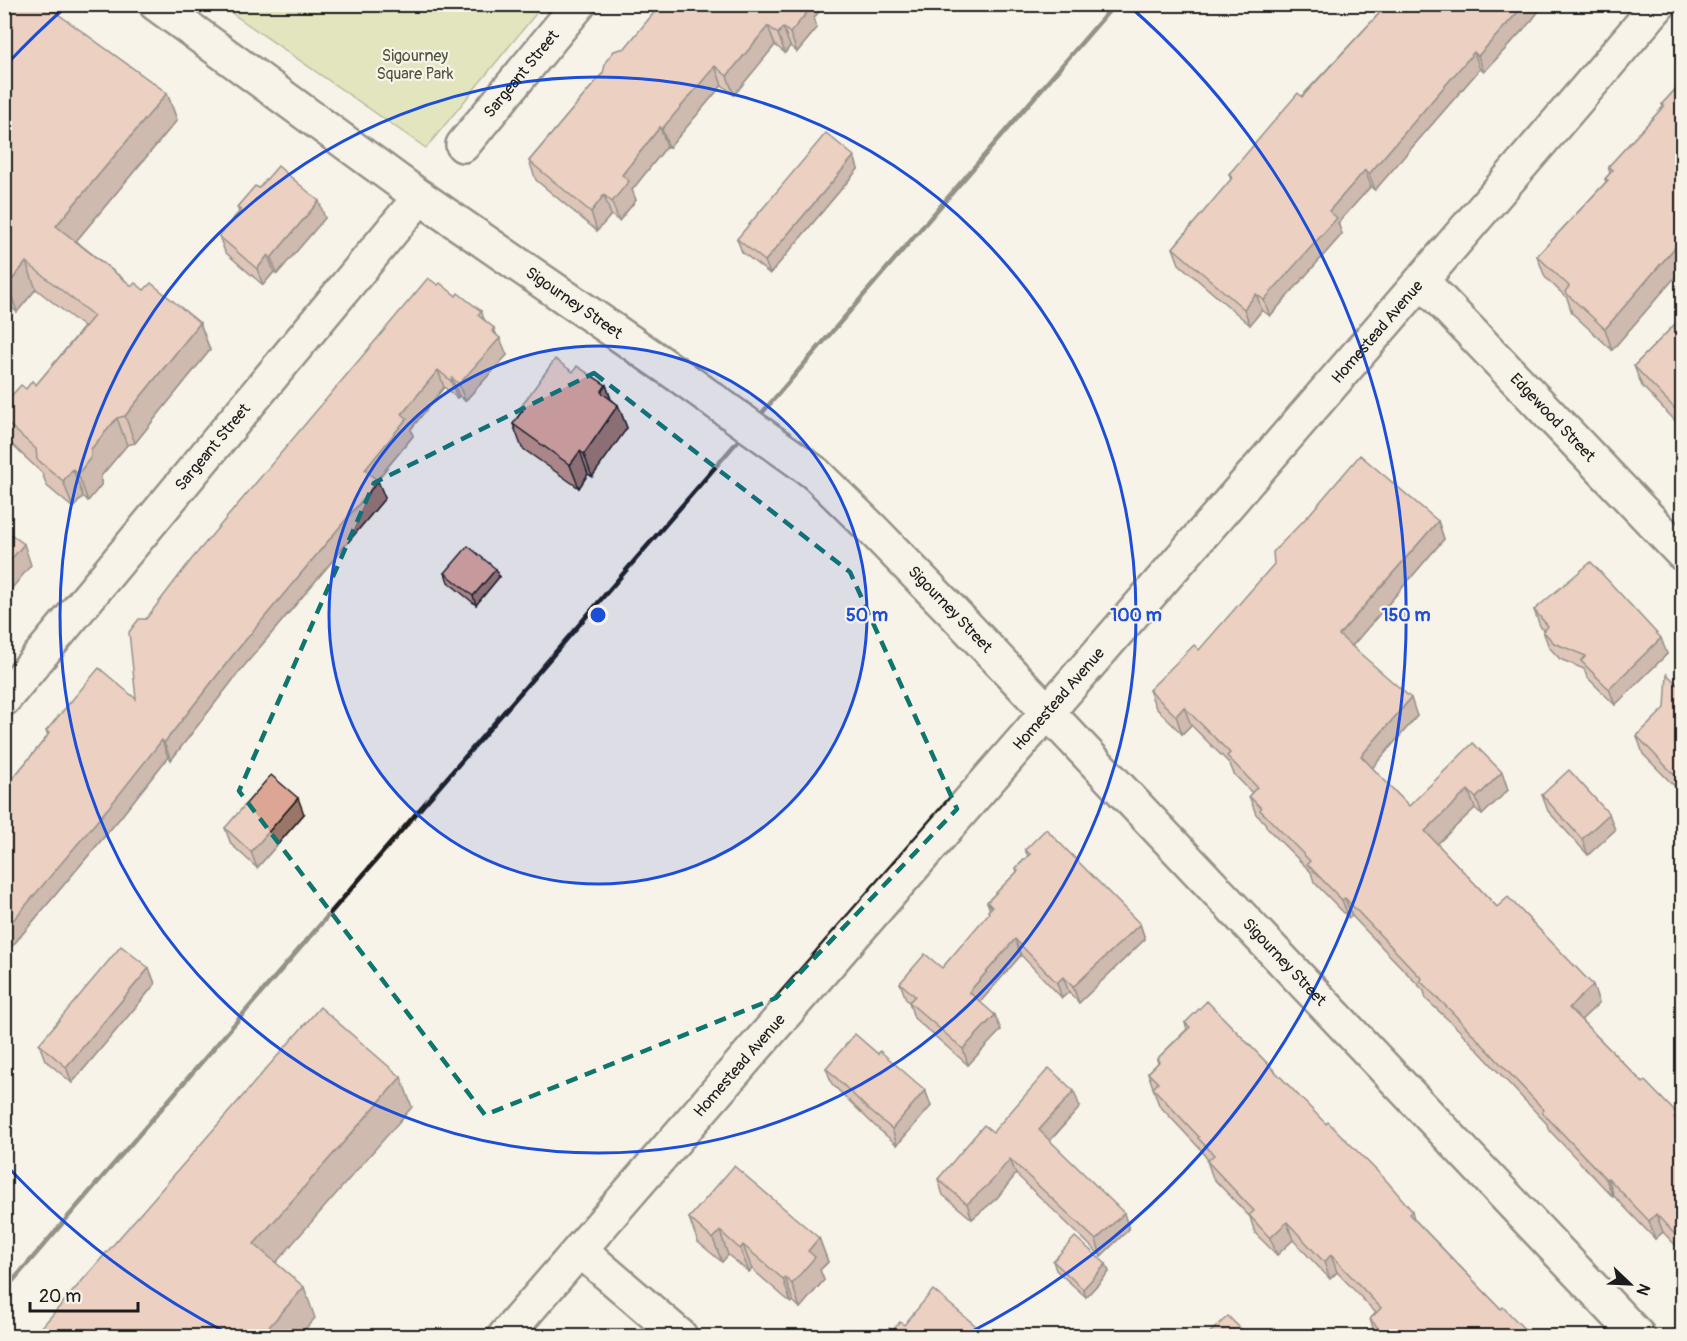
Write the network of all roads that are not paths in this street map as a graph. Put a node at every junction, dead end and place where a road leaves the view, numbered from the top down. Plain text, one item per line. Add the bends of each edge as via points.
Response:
1 (156, 4) edge
2 (579, 4) edge
3 (1659, 4) edge
4 (463, 145) dead end
5 (420, 197) junction
6 (1422, 281) junction
7 (1683, 553) edge
8 (4, 699) edge
9 (1046, 712) junction
10 (580, 1250) junction
11 (505, 1336) edge
12 (680, 1336) edge
13 (1638, 1336) edge

1 - 5 main road, Sigourney Street
2 - 4 main road, Sargeant Street
3 - 6 main road, Homestead Avenue
5 - 8 main road, Sargeant Street
5 - 9 main road, Sigourney Street, bridge via 815,473
6 - 7 main road, Edgewood Street
6 - 9 main road, Homestead Avenue
9 - 10 main road, Homestead Avenue
9 - 13 main road, Sigourney Street
10 - 11 main road, Homestead Avenue
10 - 12 main road

